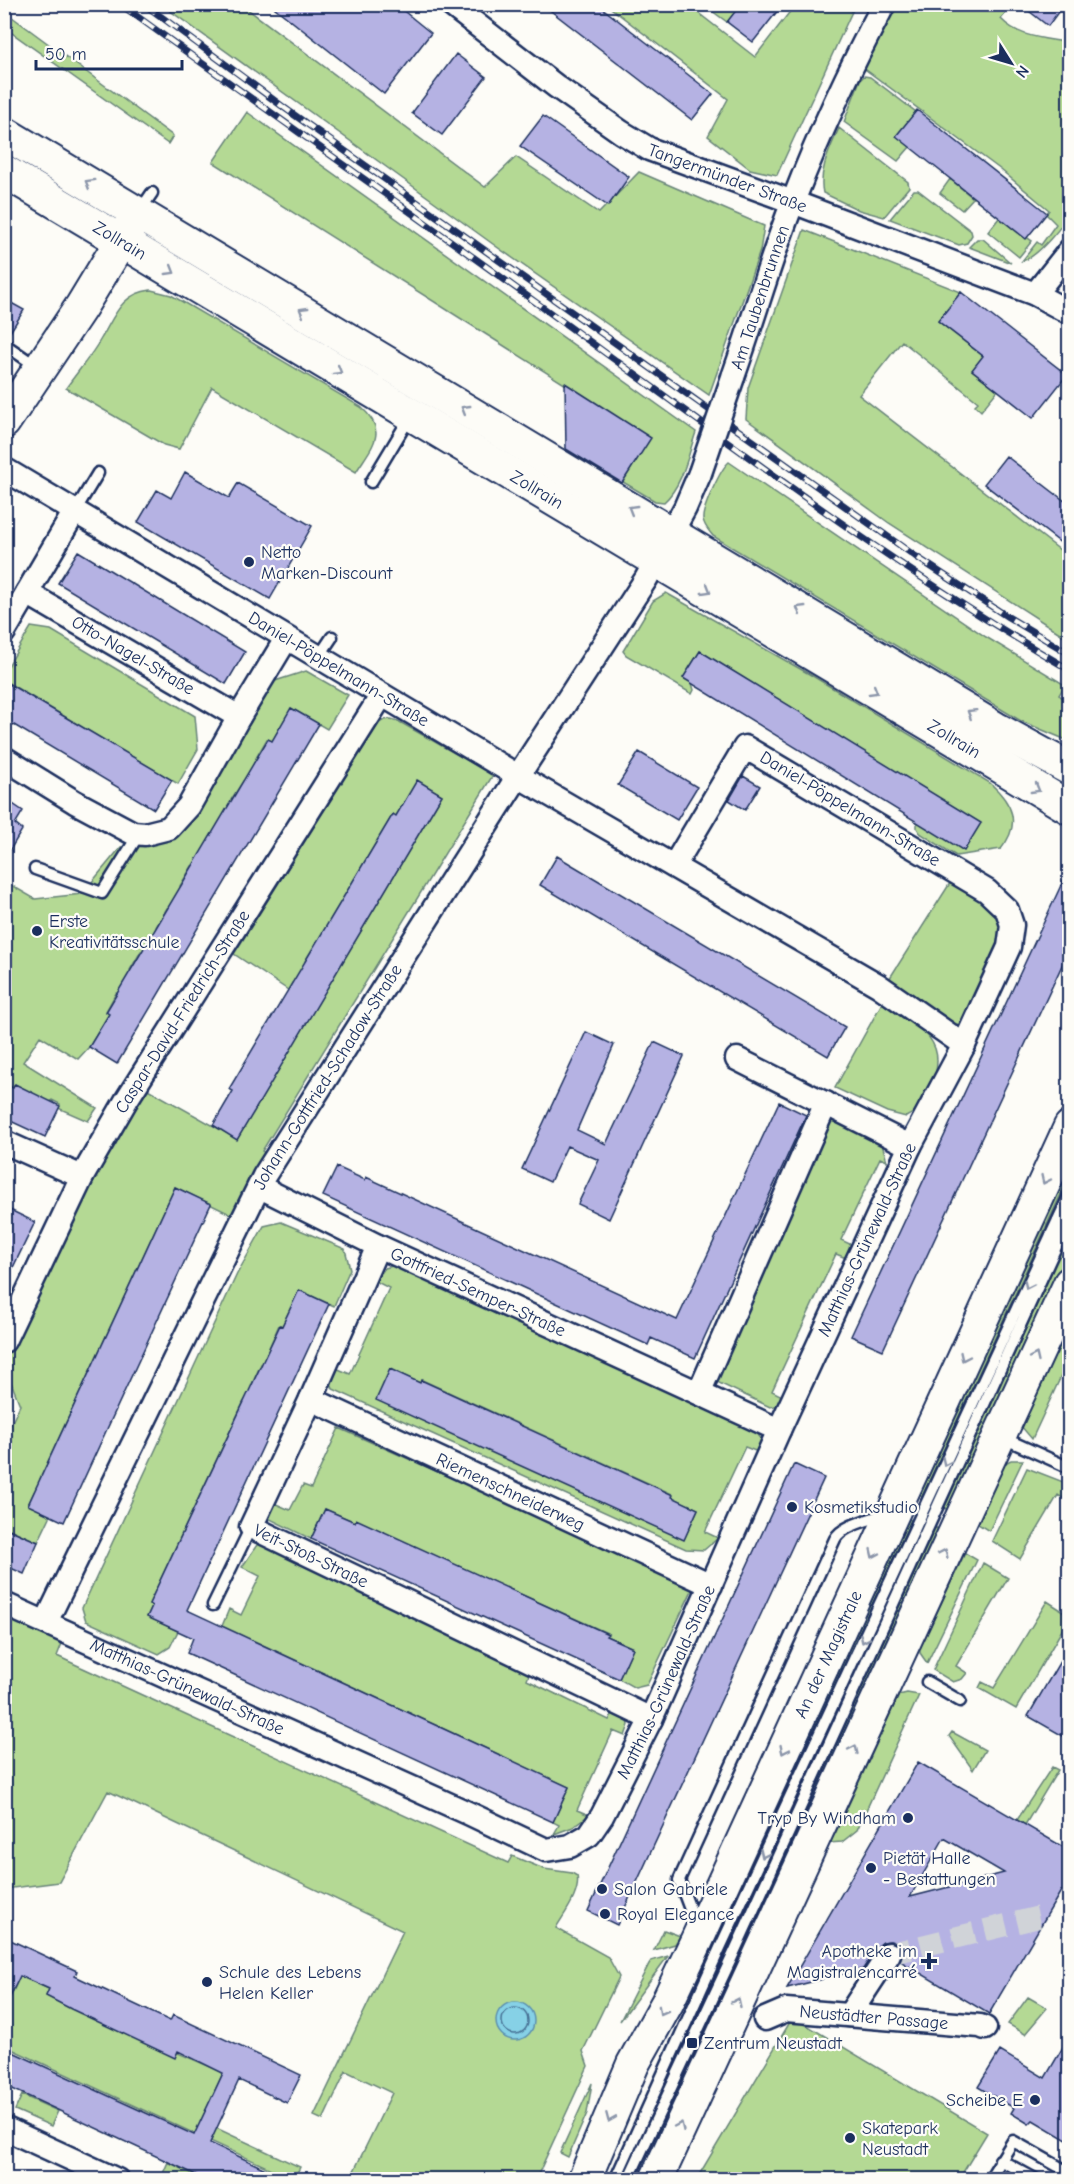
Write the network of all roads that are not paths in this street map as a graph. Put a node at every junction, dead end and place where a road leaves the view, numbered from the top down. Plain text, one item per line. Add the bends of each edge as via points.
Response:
1 (450, 4) edge
2 (885, 4) edge
3 (4, 133) edge
4 (4, 171) edge
5 (793, 202) junction
6 (145, 203) junction
7 (121, 241) junction
8 (1070, 250) edge
9 (1035, 294) junction
10 (1070, 313) edge
11 (4, 344) edge
12 (39, 368) junction
13 (411, 414) junction
14 (4, 422) edge
15 (4, 469) edge
16 (98, 473) dead end
17 (371, 482) dead end
18 (75, 512) junction
19 (672, 533) junction
20 (657, 560) junction
21 (27, 593) junction
22 (4, 632) edge
23 (332, 636) dead end
24 (286, 639) junction
25 (318, 658) junction
26 (382, 695) junction
27 (239, 717) junction
28 (4, 758) edge
29 (1070, 769) edge
30 (518, 776) junction
31 (1070, 808) edge
32 (139, 834) junction
33 (674, 866) junction
34 (35, 869) dead end
35 (1009, 947) joint
36 (964, 1045) junction
37 (737, 1059) dead end
38 (826, 1103) junction
39 (1070, 1127) edge
40 (4, 1142) edge
41 (910, 1146) junction
42 (82, 1177) junction
43 (260, 1187) junction
44 (1070, 1194) edge
45 (1070, 1216) edge
46 (378, 1246) junction
47 (1070, 1283) edge
48 (4, 1341) edge
49 (699, 1393) junction
50 (311, 1399) junction
51 (779, 1430) junction
52 (985, 1433) junction
53 (1070, 1468) edge
54 (893, 1511) junction
55 (251, 1527) junction
56 (711, 1585) junction
57 (4, 1604) edge
58 (213, 1605) dead end
59 (46, 1622) junction
60 (927, 1682) dead end
61 (960, 1701) dead end
62 (651, 1719) junction
63 (697, 1940) junction
64 (889, 1954) tunnel mouth
65 (849, 2015) junction
66 (765, 2019) dead end
67 (985, 2028) dead end
68 (4, 2128) edge
69 (1000, 2160) junction
70 (1070, 2173) edge
71 (104, 2177) edge
72 (584, 2180) edge
73 (615, 2180) edge
74 (628, 2180) edge
75 (656, 2180) edge
76 (989, 2180) edge
77 (1037, 2180) edge

1 - 5 street, Tangermünder Straße via 566,93 649,149
2 - 5 street, Am Taubenbrunnen via 850,70
6 -> 3 main road, Zollrain
4 - 7 main road, Zollrain
5 - 9 street, Tangermünder Straße
5 - 19 street, Am Taubenbrunnen, bridge via 700,473
6 - 7 main road
19 -> 6 main road, Zollrain
7 - 12 main road
7 -> 13 main road, Zollrain
8 - 9 street
9 - 10 street, Tangermünder Straße
11 - 12 lane
12 - 14 main road
13 - 17 lane
13 - 20 main road, Zollrain
15 - 18 street, Daniel-Pöppelmann-Straße
16 - 18 lane
18 - 21 street
18 - 24 street, Daniel-Pöppelmann-Straße
19 - 20 street, Am Taubenbrunnen
29 -> 19 main road, Zollrain
20 - 30 street, Johann-Gottfried-Schadow-Straße
20 -> 31 main road, Zollrain
21 - 22 street
21 - 27 street, Otto-Nagel-Straße
23 - 25 lane
24 - 25 street, Daniel-Pöppelmann-Straße
24 - 27 street
25 - 26 street, Daniel-Pöppelmann-Straße
26 - 30 street, Daniel-Pöppelmann-Straße
26 - 42 street, Caspar-David-Friedrich-Straße via 127,1099
27 - 32 street via 179,819 169,828
28 - 32 street via 75,802
30 - 33 street, Daniel-Pöppelmann-Straße
30 - 43 street, Johann-Gottfried-Schadow-Straße
32 - 34 lane via 102,892
33 - 35 street, Daniel-Pöppelmann-Straße via 745,747 987,891 1007,910 1012,925
33 - 36 street, Daniel-Pöppelmann-Straße via 878,985
35 - 36 street, Matthias-Grünewald-Straße
36 - 41 street, Matthias-Grünewald-Straße
37 - 38 street
38 - 41 street
38 - 49 street
39 -> 54 main road, An der Magistrale
40 - 42 street
41 - 51 street, Matthias-Grünewald-Straße
42 - 48 street, Caspar-David-Friedrich-Straße
43 - 46 street, Gottfried-Semper-Straße
43 - 59 street, Johann-Gottfried-Schadow-Straße
44 -> 73 lane
45 - 52 lane
46 - 49 street, Gottfried-Semper-Straße
46 - 50 street, Veit-Stoß-Straße
52 -> 47 main road
49 - 51 street, Gottfried-Semper-Straße
50 - 55 street, Veit-Stoß-Straße
50 - 56 street, Riemenschneiderweg
51 - 56 street, Matthias-Grünewald-Straße
52 - 53 lane
52 - 74 lane via 967,1441
75 -> 52 main road
54 -> 63 main road, An der Magistrale
54 - 63 lane via 838,1533 679,1880
55 - 58 lane
55 - 62 street, Veit-Stoß-Straße
56 - 62 street, Matthias-Grünewald-Straße
57 - 59 street, Matthias-Grünewald-Straße
59 - 62 street, Matthias-Grünewald-Straße via 546,1850 570,1846 589,1835
60 - 61 lane
63 -> 72 main road, An der Magistrale via 633,2064
64 - 65 street
65 - 66 street, Neustädter Passage via 786,2010
65 - 67 street, Neustädter Passage
68 - 71 street
69 - 70 lane via 1013,2141
69 - 76 lane
69 - 77 lane

